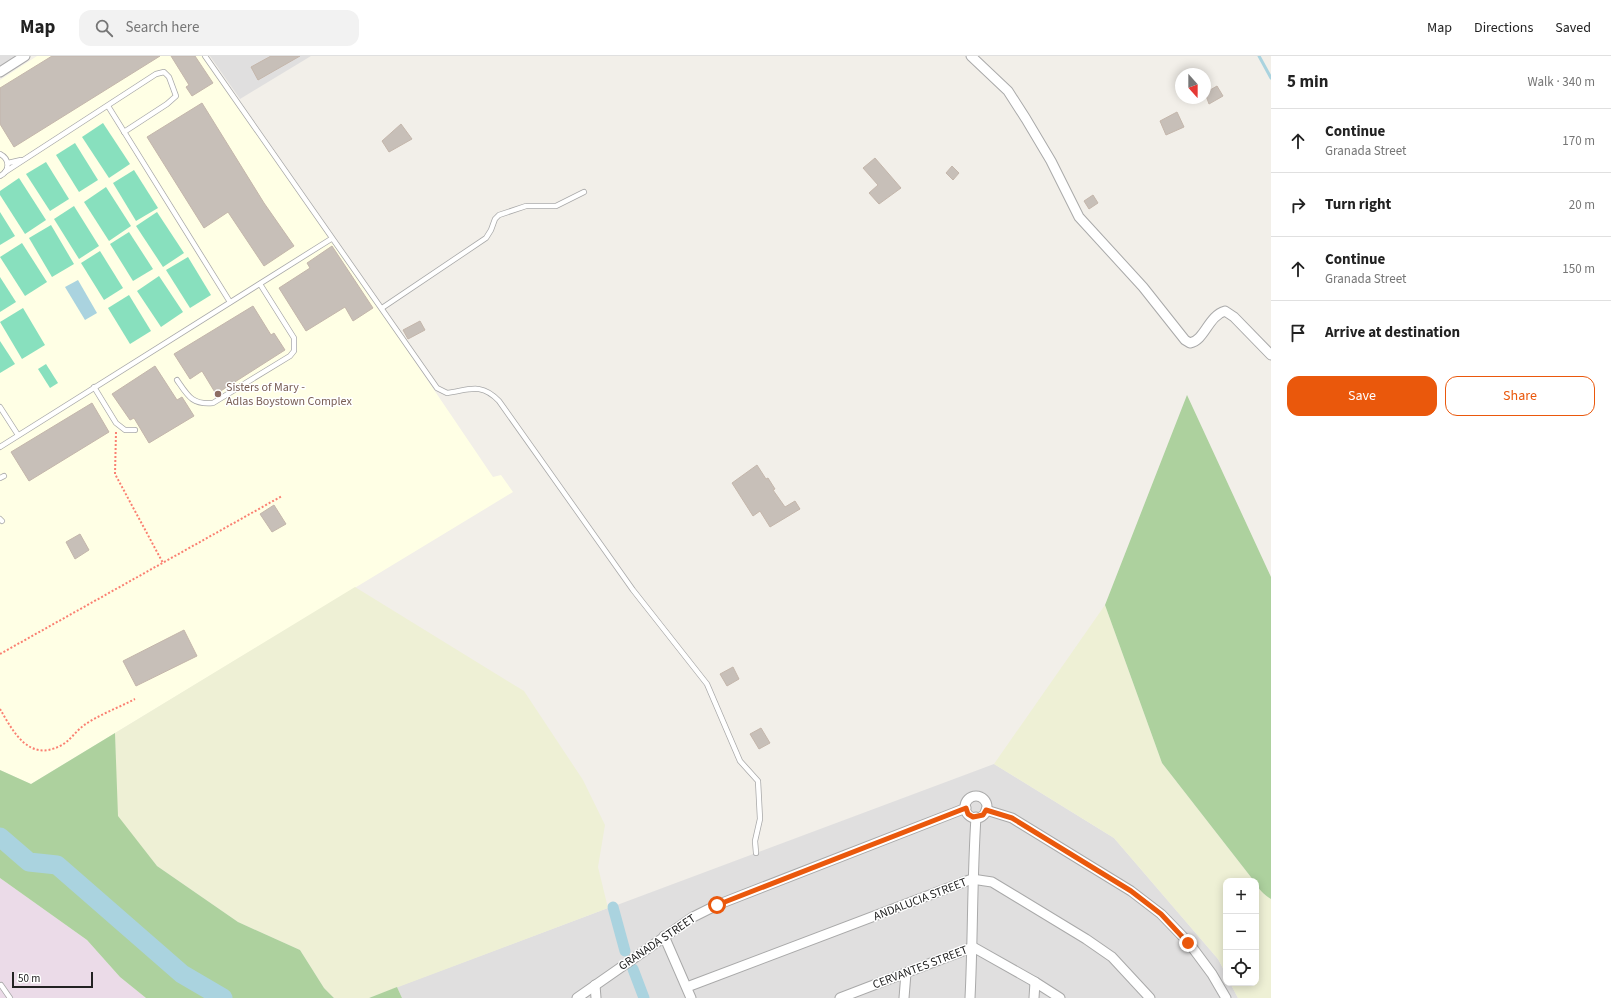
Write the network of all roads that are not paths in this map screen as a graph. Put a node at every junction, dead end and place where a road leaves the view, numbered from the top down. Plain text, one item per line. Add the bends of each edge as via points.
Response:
1 (25, 56) edge
2 (205, 56) edge
3 (971, 56) edge
4 (0, 72) edge
5 (108, 106) junction
6 (124, 132) junction
7 (0, 154) edge
8 (25, 159) junction
9 (8, 163) junction
10 (6, 172) junction
11 (0, 176) edge
12 (584, 192) dead end
13 (330, 240) dead end
14 (260, 284) junction
15 (230, 302) junction
16 (382, 308) junction
17 (1271, 355) edge
18 (177, 380) dead end
19 (94, 388) junction
20 (0, 406) edge
21 (136, 430) dead end
22 (18, 435) junction
23 (0, 446) edge
24 (966, 808) junction
25 (986, 810) junction
26 (976, 818) junction
27 (756, 853) dead end
28 (972, 879) junction
29 (664, 936) junction
30 (973, 947) junction
31 (906, 973) junction
32 (1035, 982) junction
33 (1, 985) edge
34 (595, 985) junction
35 (687, 987) junction
36 (10, 998) edge
37 (577, 998) edge
38 (596, 998) edge
39 (691, 998) edge
40 (840, 998) edge
41 (904, 998) edge
42 (970, 998) edge
43 (1034, 998) edge
44 (1060, 998) edge
45 (1150, 998) edge
46 (1226, 998) edge

1 - 4 street
2 - 16 lane
3 - 17 street via 1008,91 1051,161 1079,217 1143,287 1185,340 1190,343 1197,341 1215,316 1225,311
5 - 6 lane
5 - 6 lane via 156,74 164,72 169,77 176,96
5 - 8 lane
6 - 15 lane
7 - 9 lane
8 - 9 lane
8 - 10 lane
9 - 10 lane
10 - 11 lane
12 - 16 lane via 556,206 526,206 499,214 494,219 486,238
13 - 14 lane
14 - 15 lane
14 - 18 lane via 294,338 294,351 290,356 213,403 201,404 189,398
15 - 19 lane
16 - 27 lane via 442,392 468,388 493,394 633,590 707,684 740,761 758,781 760,819 755,841
19 - 21 lane via 116,423 125,430
19 - 22 lane
20 - 22 lane
22 - 23 lane
24 - 25 street via 969,799 976,796 985,800
24 - 26 street via 968,814
24 - 29 street, GRANADA STREET via 717,905 693,916
25 - 26 street via 983,815
25 - 46 street via 1012,818 1131,891 1161,914 1212,974
26 - 28 street
28 - 30 street
28 - 35 street, ANDALUCIA STREET
28 - 45 street, ANDALUCIA STREET via 992,882 1086,939 1112,957
29 - 34 street, GRANADA STREET
29 - 35 street
30 - 31 street, CERVANTES STREET
30 - 32 street, CERVANTES STREET
30 - 42 street
31 - 40 street, CERVANTES STREET
31 - 41 street
32 - 43 street
32 - 44 street, CERVANTES STREET
33 - 36 lane
34 - 37 street, GRANADA STREET
34 - 38 street
35 - 39 street

